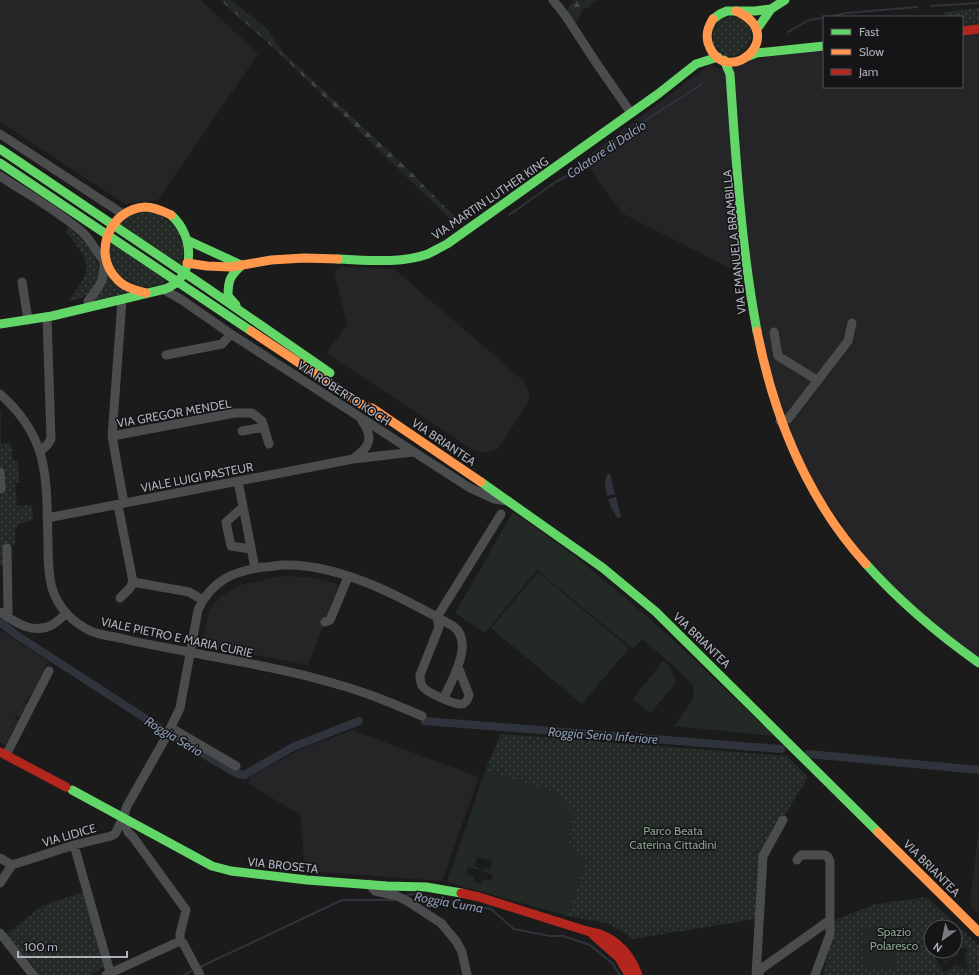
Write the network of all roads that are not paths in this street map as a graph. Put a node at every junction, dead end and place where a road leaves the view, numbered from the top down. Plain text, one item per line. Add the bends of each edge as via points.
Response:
1 (553, 0) edge
2 (785, 0) edge
3 (771, 9) junction
4 (736, 11) junction
5 (757, 29) junction
6 (979, 29) edge
7 (963, 31) edge
8 (757, 39) junction
9 (707, 40) junction
10 (823, 46) edge
11 (777, 51) junction
12 (721, 59) junction
13 (743, 59) junction
14 (696, 64) junction
15 (730, 74) junction
16 (632, 112) junction
17 (0, 134) edge
18 (0, 149) edge
19 (39, 160) junction
20 (0, 162) edge
21 (0, 176) edge
22 (54, 186) junction
23 (123, 214) junction
24 (112, 225) junction
25 (107, 234) junction
26 (189, 241) junction
27 (104, 261) junction
28 (187, 263) junction
29 (242, 266) junction
30 (184, 274) junction
31 (22, 282) dead end
32 (177, 282) junction
33 (163, 289) junction
34 (146, 293) junction
35 (122, 300) junction
36 (239, 309) junction
37 (47, 317) junction
38 (28, 320) junction
39 (852, 323) dead end
40 (0, 324) edge
41 (774, 332) dead end
42 (231, 334) junction
43 (166, 355) dead end
44 (817, 380) junction
45 (0, 394) edge
46 (372, 408) junction
47 (360, 418) junction
48 (780, 421) junction
49 (264, 427) junction
50 (242, 431) dead end
51 (112, 436) junction
52 (269, 444) dead end
53 (40, 452) junction
54 (413, 452) junction
55 (353, 459) junction
56 (0, 472) edge
57 (238, 481) junction
58 (1, 489) edge
59 (509, 501) junction
60 (121, 504) junction
61 (243, 506) junction
62 (501, 514) dead end
63 (47, 518) junction
64 (7, 548) dead end
65 (252, 549) junction
66 (255, 568) junction
67 (348, 577) junction
68 (133, 582) junction
69 (120, 598) dead end
70 (203, 600) junction
71 (3, 614) edge
72 (66, 614) junction
73 (437, 617) junction
74 (325, 622) dead end
75 (186, 652) junction
76 (979, 663) edge
77 (458, 667) junction
78 (49, 671) dead end
79 (444, 698) junction
80 (422, 716) dead end
81 (171, 728) junction
82 (3, 754) edge
83 (236, 766) dead end
84 (123, 818) junction
85 (783, 820) dead end
86 (74, 845) junction
87 (0, 858) edge
88 (797, 860) dead end
89 (12, 865) junction
90 (0, 883) edge
91 (369, 884) junction
92 (830, 920) junction
93 (587, 931) junction
94 (979, 932) edge
95 (0, 933) edge
96 (180, 941) junction
97 (619, 958) junction
98 (108, 974) edge
99 (33, 975) edge
100 (200, 975) edge
101 (467, 975) edge
102 (628, 975) edge
103 (634, 975) edge
104 (638, 975) edge
105 (757, 975) edge
106 (815, 975) edge

1 - 16 street
2 - 3 street, VIA MARTIN LUTHER KING
3 - 4 street, VIA MARTIN LUTHER KING
3 - 5 street, VIA MARTIN LUTHER KING
4 - 5 street via 747,15
4 - 9 street, VIA MARTIN LUTHER KING via 724,12 713,19 708,28
5 - 8 street
6 - 7 street
8 - 11 street
8 - 13 street via 754,49
9 - 12 street via 712,52
9 - 14 street, VIA MARTIN LUTHER KING
10 - 11 street, VIA MARTIN LUTHER KING
11 - 13 street, VIA MARTIN LUTHER KING via 757,53
12 - 13 street, VIA MARTIN LUTHER KING via 730,62
12 - 14 street, VIA MARTIN LUTHER KING
12 - 15 street, VIA EMANUELA BRAMBILLA
13 - 15 street
14 - 16 street, VIA MARTIN LUTHER KING
15 - 48 street, VIA EMANUELA BRAMBILLA via 746,267 758,340
16 - 29 street, VIA MARTIN LUTHER KING via 447,244 427,254 382,260 271,260
17 - 19 street
18 - 22 street, VIA BRIANTEA
19 - 22 street
19 - 23 street
20 - 25 street, VIA BRIANTEA
21 - 27 street via 66,219 83,233
22 - 24 street, VIA BRIANTEA
23 - 24 street
23 - 26 street via 137,208 151,207 166,211 177,220
24 - 25 street
24 - 30 street, VIA BRIANTEA
25 - 27 street
25 - 32 street, VIA BRIANTEA
26 - 28 street
26 - 29 street
27 - 34 street via 123,285
27 - 38 street via 102,283 88,301
28 - 29 street, VIA MARTIN LUTHER KING
28 - 30 street
29 - 36 street, VIA BRIANTEA via 231,275 228,286 228,296
30 - 32 street
30 - 36 street, VIA BRIANTEA
31 - 38 street
32 - 33 street
32 - 46 street, VIA BRIANTEA via 364,406
33 - 34 street
33 - 42 street, VIA ROBERTO KOCH
34 - 35 street
35 - 37 street
35 - 51 street
36 - 46 street, VIA BRIANTEA via 369,400
37 - 38 street
37 - 53 street via 51,439
38 - 40 street
39 - 44 street via 848,341
41 - 44 street via 778,356
42 - 43 street via 222,344
42 - 47 street, VIA ROBERTO KOCH
44 - 48 street via 788,418
45 - 53 street, VIALE PIETRO E MARIA CURIE via 23,417
46 - 59 street, VIA BRIANTEA
47 - 54 street, VIA ROBERTO KOCH
47 - 55 street via 367,427 370,439 365,449
48 - 76 street, VIA EMANUELA BRAMBILLA via 806,479 844,539 865,564 919,617
49 - 50 street
49 - 51 street, VIA GREGOR MENDEL via 262,421 252,413 235,413
49 - 52 street, VIA GREGOR MENDEL
51 - 60 street
53 - 63 street, VIALE PIETRO E MARIA CURIE via 46,486
54 - 55 street, VIALE LUIGI PASTEUR
54 - 59 street, VIA ROBERTO KOCH via 470,488 494,499
55 - 57 street, VIALE LUIGI PASTEUR
56 - 58 street
57 - 60 street, VIALE LUIGI PASTEUR
57 - 61 street
59 - 94 street, VIA BRIANTEA via 603,568 656,612
60 - 63 street, VIALE LUIGI PASTEUR
60 - 68 street
61 - 65 street
61 - 65 street via 226,522 231,546
62 - 73 street
63 - 72 street, VIALE PIETRO E MARIA CURIE via 49,573 53,589
64 - 71 street via 8,612
65 - 66 street
66 - 67 street, VIA LIDICE via 285,565 309,567
66 - 70 street, VIA LIDICE via 223,579
67 - 73 street, VIA LIDICE via 398,596
67 - 74 street via 330,620
68 - 69 street
68 - 70 street via 189,592
70 - 75 street, VIA LIDICE
71 - 72 street via 22,626 41,629 51,626
72 - 75 street, VIALE PIETRO E MARIA CURIE via 94,632
73 - 77 street, VIA LIDICE via 458,629 463,638
73 - 79 street via 438,628 420,678 427,691
75 - 80 street, VIALE PIETRO E MARIA CURIE via 313,677 371,695
75 - 81 street, VIA LIDICE via 180,708
77 - 79 street, VIA LIDICE
77 - 79 street via 469,698 462,704
78 - 82 street
81 - 83 street
81 - 84 street, VIA LIDICE via 127,806
82 - 84 street, VIA BROSETA
84 - 86 street, VIA LIDICE via 111,836
84 - 91 street, VIA BROSETA via 212,866 230,871
84 - 96 street via 128,832 186,910
85 - 105 street via 763,856
86 - 89 street, VIA LIDICE
86 - 98 street
87 - 89 street
88 - 92 street via 801,855 825,855 829,859
89 - 90 street
91 - 93 street, VIA BROSETA via 450,890
91 - 101 street via 375,891 397,896 441,923 462,952
92 - 105 street via 761,969
92 - 106 street via 830,934
93 - 97 street, VIA BROSETA
93 - 104 street, VIA BROSETA via 595,931 617,943 630,956
95 - 99 street
96 - 98 street
96 - 100 street
97 - 102 street, VIA BROSETA
97 - 103 street, VIA BROSETA via 625,961

